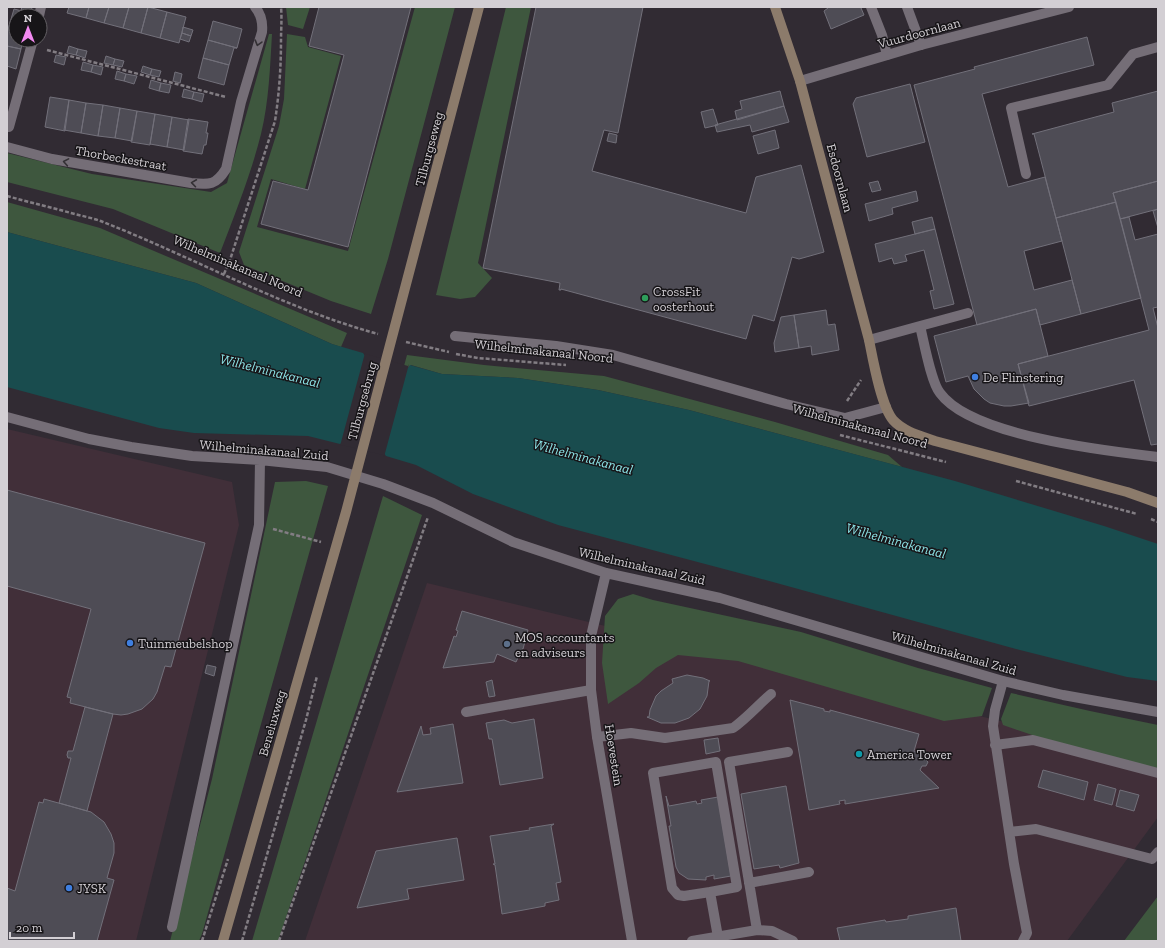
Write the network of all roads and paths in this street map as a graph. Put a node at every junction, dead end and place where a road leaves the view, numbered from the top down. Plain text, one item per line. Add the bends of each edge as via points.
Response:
1 (255, 7) edge
2 (281, 7) edge
3 (480, 7) edge
4 (775, 7) edge
5 (871, 7) edge
6 (907, 7) edge
7 (1069, 7) edge
8 (1039, 11) edge
9 (921, 45) junction
10 (1158, 47) edge
11 (31, 48) edge
12 (48, 48) edge
13 (888, 55) junction
14 (800, 81) junction
15 (241, 102) junction
16 (9, 127) dead end
17 (7, 147) edge
18 (1026, 174) dead end
19 (7, 196) edge
20 (224, 274) junction
21 (403, 297) joint
22 (968, 313) dead end
23 (920, 326) junction
24 (383, 336) dead end
25 (455, 336) dead end
26 (869, 340) junction
27 (404, 342) dead end
28 (873, 358) junction
29 (572, 366) dead end
30 (886, 407) junction
31 (7, 417) edge
32 (845, 418) junction
33 (838, 434) dead end
34 (1158, 457) edge
35 (260, 460) junction
36 (947, 463) dead end
37 (1012, 480) dead end
38 (1158, 502) edge
39 (433, 503) junction
40 (346, 512) joint
41 (1143, 516) dead end
42 (1150, 519) dead end
43 (1158, 522) edge
44 (259, 525) junction
45 (321, 542) dead end
46 (606, 573) junction
47 (1003, 681) junction
48 (592, 690) junction
49 (771, 694) dead end
50 (466, 712) dead end
51 (1158, 712) edge
52 (597, 737) junction
53 (996, 745) junction
54 (788, 752) dead end
55 (1158, 773) edge
56 (1009, 832) junction
57 (1158, 852) edge
58 (810, 872) dead end
59 (749, 883) junction
60 (710, 892) junction
61 (172, 927) dead end
62 (757, 930) junction
63 (718, 937) junction
64 (223, 941) edge
65 (279, 941) edge
66 (632, 941) edge
67 (692, 941) edge
68 (793, 941) edge
69 (1023, 941) edge

1 -> 15 street via 260,13 262,32
2 - 20 path via 279,88 275,121
3 - 21 main road, Tilburgseweg
4 - 14 main road, Esdoornlaan
5 - 13 street
6 - 9 street
7 - 8 street, Vuurdoornlaan
8 - 9 street, Vuurdoornlaan
9 - 13 street, Vuurdoornlaan
10 - 18 street via 1133,54 1108,85 1011,108
11 - 16 street
12 - 15 path
13 - 14 street, Vuurdoornlaan
14 - 26 main road, Esdoornlaan
15 -> 17 street, Thorbeckestraat via 226,169 213,183 202,184 52,159
19 - 20 path, Wilhelminakanaal Noord via 101,221
20 - 24 path, Wilhelminakanaal Noord via 322,316
21 - 40 main road, Tilburgsebrug
22 - 23 street
23 - 26 street
23 - 34 street via 939,393 953,407 975,419 1016,432 1070,445
25 - 32 street, Wilhelminakanaal Noord via 556,346 613,355
26 - 28 main road, Esdoornlaan
27 - 29 path, Wilhelminakanaal Noord via 478,358
28 - 30 main road, Esdoornlaan
28 - 32 path via 860,384 846,402
30 - 32 street, Wilhelminakanaal Noord
30 - 38 main road, Wilhelminakanaal Noord via 893,421 911,433
31 - 35 street, Wilhelminakanaal Zuid via 89,439 131,447 192,456
33 - 36 path, Wilhelminakanaal Noord
35 - 39 street, Wilhelminakanaal Zuid via 327,467
35 - 44 street
37 - 41 path
39 - 46 street, Wilhelminakanaal Zuid via 513,542
39 - 65 path
40 - 64 main road, Beneluxweg
42 - 43 path
44 - 45 path
44 - 61 street
46 - 47 street, Wilhelminakanaal Zuid via 720,598
46 - 48 street, Hoevestein via 591,636
47 - 51 street, Wilhelminakanaal Zuid
47 - 53 street via 993,726
48 - 50 street
48 - 52 street, Hoevestein
49 - 52 street via 733,728 665,738 631,733
52 - 66 street, Hoevestein
53 - 55 street via 1032,740
53 - 56 street
54 - 59 street via 729,762
56 - 57 street via 1036,829 1152,859
56 - 69 street via 1027,933
58 - 59 street
59 - 62 street
60 - 60 street via 684,896 678,895 672,888 653,773 716,762 737,887
60 - 63 street
62 - 63 street
62 - 68 street via 772,931
63 - 67 street

